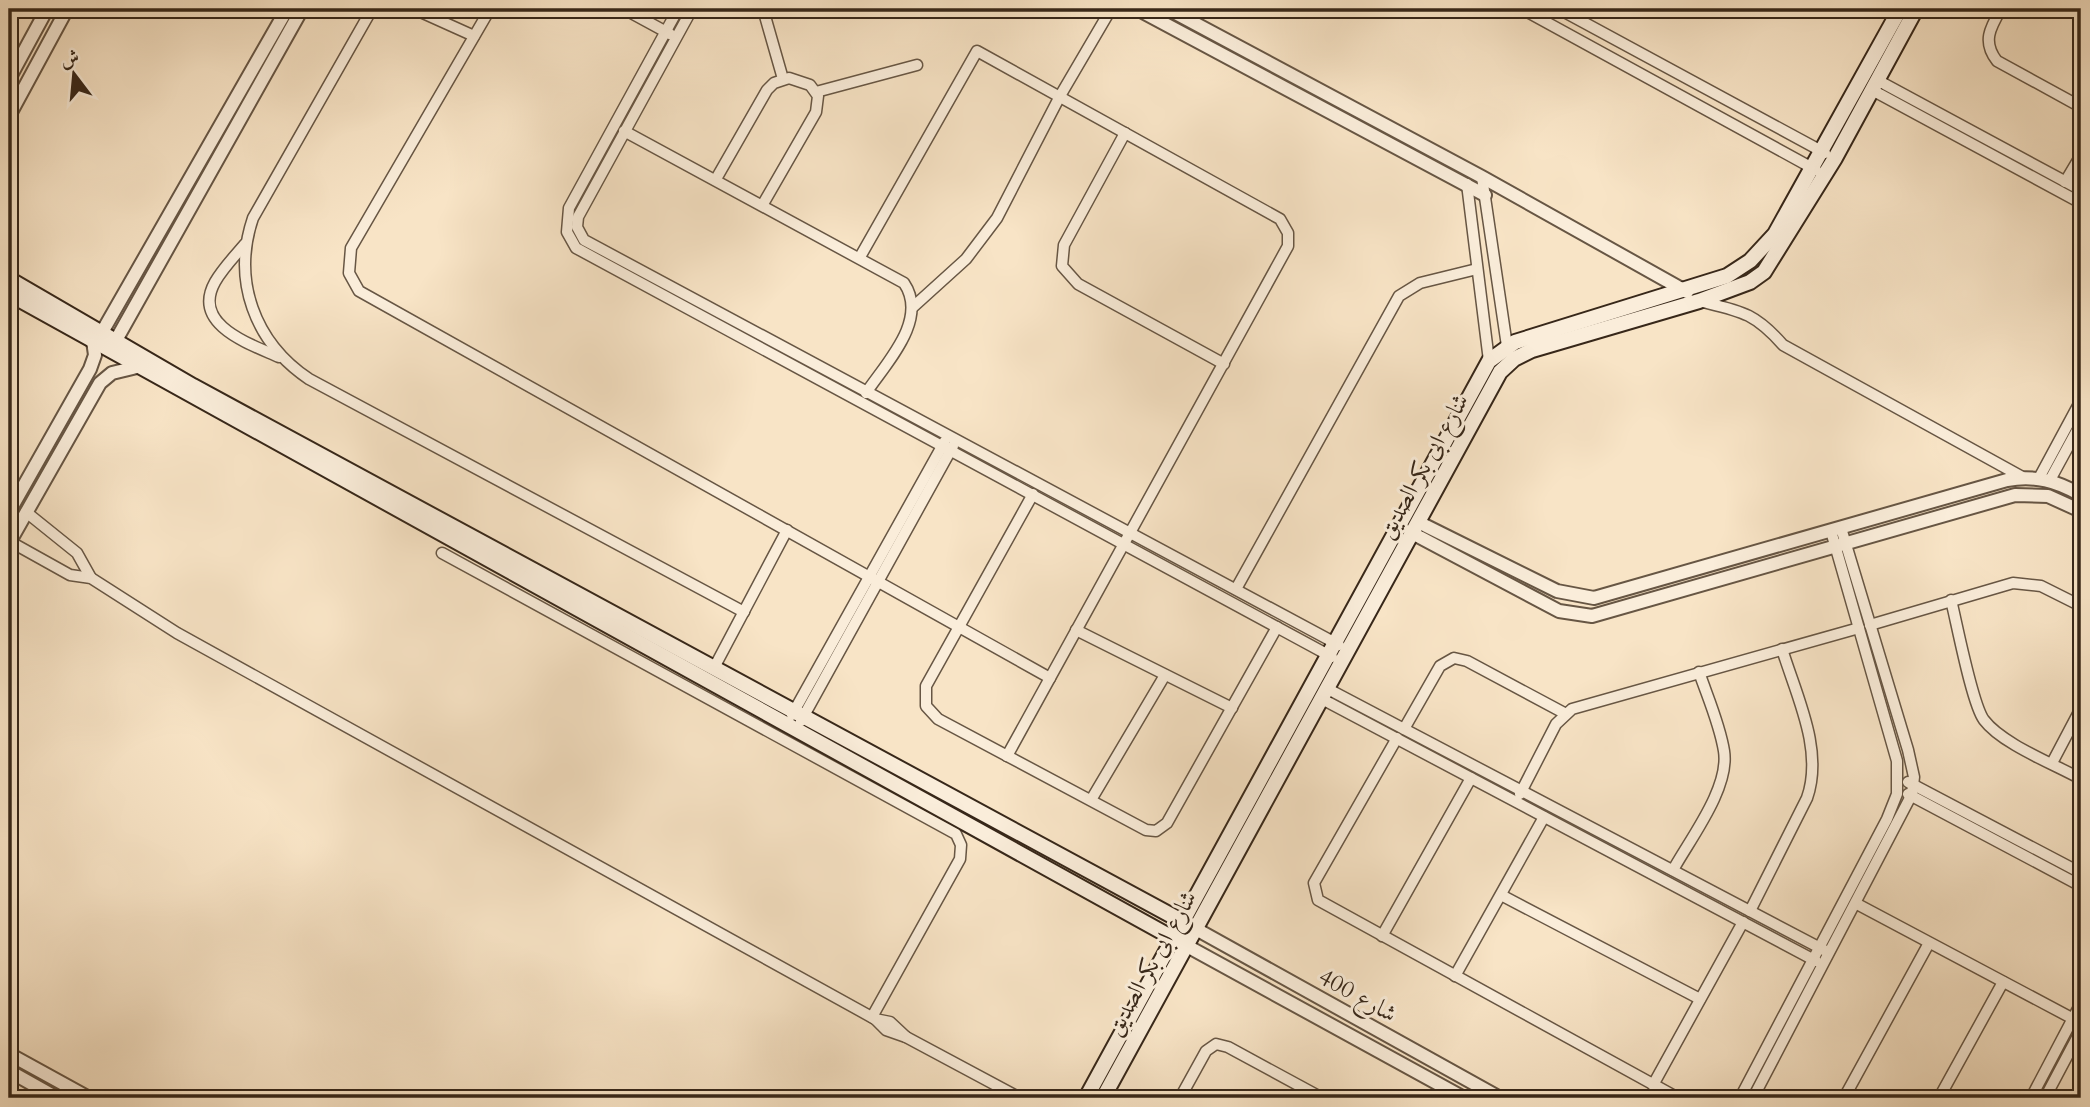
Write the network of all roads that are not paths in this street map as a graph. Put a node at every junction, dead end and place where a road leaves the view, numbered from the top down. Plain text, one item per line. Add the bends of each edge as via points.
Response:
1 (47, 9) edge
2 (67, 9) edge
3 (287, 9) edge
4 (302, 9) edge
5 (372, 9) edge
6 (414, 9) edge
7 (490, 9) edge
8 (624, 9) edge
9 (678, 9) edge
10 (692, 9) edge
11 (764, 9) edge
12 (1111, 9) edge
13 (1138, 9) edge
14 (1168, 9) edge
15 (1522, 9) edge
16 (1559, 9) edge
17 (1900, 9) edge
18 (1916, 9) edge
19 (2001, 9) edge
20 (666, 32) junction
21 (474, 36) junction
22 (676, 38) junction
23 (917, 65) dead end
24 (9, 79) edge
25 (783, 79) junction
26 (1875, 85) junction
27 (816, 92) junction
28 (1060, 96) junction
29 (2081, 107) edge
30 (9, 116) edge
31 (625, 131) junction
32 (1125, 133) junction
33 (1821, 150) junction
34 (2081, 155) edge
35 (1835, 158) junction
36 (1465, 167) junction
37 (1818, 172) junction
38 (1482, 177) junction
39 (716, 180) junction
40 (2066, 182) junction
41 (1467, 184) junction
42 (2081, 190) edge
43 (1485, 195) junction
44 (2081, 203) edge
45 (763, 204) junction
46 (246, 243) junction
47 (860, 257) junction
48 (1477, 269) junction
49 (9, 279) edge
50 (1682, 289) junction
51 (19, 294) edge
52 (1699, 301) junction
53 (913, 307) junction
54 (97, 338) junction
55 (115, 342) junction
56 (1507, 346) junction
57 (284, 359) junction
58 (1489, 361) junction
59 (1224, 364) junction
60 (137, 367) junction
61 (87, 375) junction
62 (100, 383) junction
63 (190, 391) junction
64 (868, 391) junction
65 (2081, 400) edge
66 (861, 401) junction
67 (2081, 423) edge
68 (953, 436) junction
69 (947, 447) junction
70 (2024, 478) junction
71 (2045, 479) junction
72 (1033, 494) junction
73 (2081, 495) edge
74 (2081, 511) edge
75 (9, 512) edge
76 (26, 512) junction
77 (1415, 528) junction
78 (787, 530) junction
79 (1836, 530) junction
80 (1130, 533) junction
81 (9, 542) edge
82 (1124, 544) junction
83 (1840, 545) junction
84 (442, 553) dead end
85 (91, 578) junction
86 (874, 579) junction
87 (1236, 590) junction
88 (1951, 600) junction
89 (2081, 606) edge
90 (744, 612) junction
91 (1870, 625) junction
92 (959, 627) junction
93 (1277, 627) junction
94 (1859, 628) junction
95 (1076, 630) junction
96 (1331, 649) junction
97 (1782, 649) junction
98 (1345, 656) junction
99 (715, 666) junction
100 (1699, 673) junction
101 (1165, 675) junction
102 (1050, 678) junction
103 (1325, 694) junction
104 (1232, 708) junction
105 (2081, 708) edge
106 (800, 713) junction
107 (1566, 713) junction
108 (791, 727) junction
109 (1404, 729) junction
110 (1397, 738) junction
111 (1007, 756) junction
112 (2052, 763) junction
113 (1899, 777) junction
114 (1471, 778) junction
115 (2081, 779) edge
116 (1913, 785) junction
117 (1898, 789) junction
118 (1521, 791) junction
119 (1911, 796) junction
120 (1091, 800) junction
121 (1516, 801) junction
122 (1544, 817) junction
123 (1673, 870) junction
124 (2081, 872) edge
125 (2081, 886) edge
126 (1501, 895) junction
127 (1857, 904) junction
128 (1750, 911) junction
129 (1182, 921) junction
130 (1743, 922) junction
131 (1196, 929) junction
132 (1382, 936) junction
133 (1173, 938) junction
134 (1929, 943) junction
135 (1187, 946) junction
136 (1819, 948) junction
137 (1830, 953) junction
138 (1813, 960) junction
139 (1824, 965) junction
140 (1455, 976) junction
141 (2003, 982) junction
142 (1700, 999) junction
143 (2081, 1003) edge
144 (873, 1018) junction
145 (2077, 1021) edge
146 (2081, 1030) edge
147 (9, 1054) edge
148 (9, 1071) edge
149 (1653, 1085) junction
150 (1082, 1097) edge
151 (57, 1098) edge
152 (89, 1098) edge
153 (1020, 1098) edge
154 (1103, 1098) edge
155 (1180, 1098) edge
156 (1322, 1098) edge
157 (1464, 1098) edge
158 (1500, 1098) edge
159 (1678, 1098) edge
160 (1740, 1098) edge
161 (1753, 1098) edge
162 (1844, 1098) edge
163 (1940, 1098) edge
164 (2031, 1098) edge
165 (2045, 1098) edge

1 - 24 street
2 - 30 street
3 - 54 street
4 - 55 street
5 - 46 street via 260,204
6 - 21 street
7 - 21 street
8 - 20 street
9 - 20 street
10 - 22 street
11 - 25 street
12 - 28 street
13 - 41 street
14 - 36 street
15 - 37 street
16 - 33 street
17 - 33 main road, شارع ابى بكر الصديق
18 - 26 main road, شارع ابى بكر الصديق
19 - 29 street via 1988,33 1990,52 1997,61
20 - 22 street
20 - 66 street via 569,208 566,226 572,243 581,253
21 - 78 street via 351,248 348,267 354,285 506,376
22 - 31 street
23 - 27 street
25 - 27 street via 798,80
25 - 39 street via 767,90
26 - 35 main road, شارع ابى بكر الصديق
26 - 40 street
26 - 44 street
27 - 45 street via 816,112
28 - 32 street
28 - 47 street via 977,51
28 - 53 street via 991,226 966,259
31 - 39 street
31 - 64 street via 578,217 584,240
32 - 59 street via 1064,245 1062,266 1078,284
32 - 59 street via 1286,226 1289,246
33 - 35 street
33 - 37 main road, شارع ابى بكر الصديق
34 - 40 street
35 - 37 main road, شارع ابى بكر الصديق
36 - 38 street
36 - 41 street
37 - 50 main road, شارع ابى بكر الصديق via 1765,247 1727,276
37 - 52 main road, شارع ابى بكر الصديق via 1764,272
38 - 43 street
38 - 50 street
39 - 45 street
40 - 42 street
41 - 43 street
41 - 48 street
43 - 56 street
45 - 47 street
46 - 57 street via 244,270 252,309 263,333
46 - 57 street via 213,287 212,313 228,333
47 - 53 street via 899,278 911,294
48 - 58 street
48 - 87 street via 1420,283 1399,296
49 - 51 main road
50 - 52 street
50 - 56 main road, شارع ابى بكر الصديق
51 - 54 main road
52 - 70 street via 1749,314 1783,345
52 - 77 main road, شارع ابى بكر الصديق via 1514,359 1500,372
53 - 64 street via 908,327
54 - 55 main road
54 - 60 main road
54 - 61 street
55 - 63 main road
56 - 58 main road, شارع ابى بكر الصديق
57 - 90 street via 309,379
58 - 96 main road, شارع ابى بكر الصديق
59 - 80 street
60 - 62 street via 112,373
60 - 63 main road
61 - 62 street
61 - 75 street
62 - 76 street
63 - 99 main road
63 - 108 main road
64 - 66 street
64 - 68 street
65 - 71 street
66 - 69 street
67 - 71 street
68 - 69 street
68 - 80 street
69 - 72 street
69 - 86 street
70 - 71 street
70 - 79 street
71 - 73 street
72 - 82 street
72 - 92 street
74 - 83 street via 2048,496 2015,495
76 - 81 street
76 - 85 street via 78,552
77 - 79 street via 1557,591 1584,598 1614,594
77 - 83 street via 1559,611 1584,616
77 - 98 main road, شارع ابى بكر الصديق
78 - 86 street
78 - 90 street
79 - 83 street
80 - 82 street
80 - 87 street
81 - 85 street via 70,575
82 - 93 street
82 - 95 street
83 - 91 street
83 - 94 street
84 - 144 street via 956,834 960,859
85 - 144 street via 189,639
86 - 92 street
86 - 106 street
87 - 96 street
88 - 89 street via 2005,583 2022,583 2049,589
88 - 91 street
88 - 112 street via 1981,716 2003,736
90 - 99 street
91 - 116 street via 1908,750
92 - 102 street
92 - 111 street via 926,686 926,706 938,719
93 - 96 street
93 - 104 street
94 - 97 street
94 - 113 street
95 - 101 street
95 - 102 street
96 - 98 street
96 - 129 main road, شارع ابى بكر الصديق
97 - 100 street
97 - 128 street via 1812,753 1813,780
98 - 103 main road, شارع ابى بكر الصديق
99 - 106 main road
100 - 107 street
100 - 123 street via 1720,734 1725,768
101 - 104 street
101 - 120 street
102 - 111 street
103 - 109 street
103 - 110 street
103 - 131 main road, شارع ابى بكر الصديق
104 - 120 street via 1161,830 1146,830
105 - 112 street
106 - 108 street
106 - 129 main road
107 - 109 street via 1454,658 1440,666
107 - 118 street
108 - 133 main road
109 - 118 street
110 - 114 street
110 - 132 street via 1314,886 1321,902
111 - 120 street
112 - 115 street
113 - 116 street
113 - 117 street
114 - 121 street
114 - 132 street
116 - 119 street
116 - 124 street
117 - 119 street
117 - 136 street via 1892,810
118 - 121 street
118 - 123 street
119 - 125 street
119 - 127 street
121 - 122 street
122 - 126 street
122 - 130 street
123 - 128 street
126 - 140 street
126 - 142 street
127 - 134 street
127 - 137 street
128 - 136 street
129 - 131 main road
129 - 133 main road, شارع ابى بكر الصديق
130 - 138 street
130 - 142 street
131 - 135 main road, شارع ابى بكر الصديق
131 - 158 street, شارع 400
132 - 140 street
133 - 135 main road
133 - 150 main road, شارع ابى بكر الصديق
134 - 141 street
134 - 162 street
135 - 154 main road, شارع ابى بكر الصديق
135 - 157 street, شارع 400
136 - 137 street
136 - 138 street
137 - 139 street
138 - 139 street
138 - 160 street
139 - 161 street
140 - 149 street
141 - 145 street
141 - 163 street
142 - 149 street
143 - 145 street
144 - 153 street via 886,1030
145 - 164 street
146 - 165 street
147 - 152 street
148 - 151 street
149 - 159 street
155 - 156 street via 1206,1051 1216,1044

